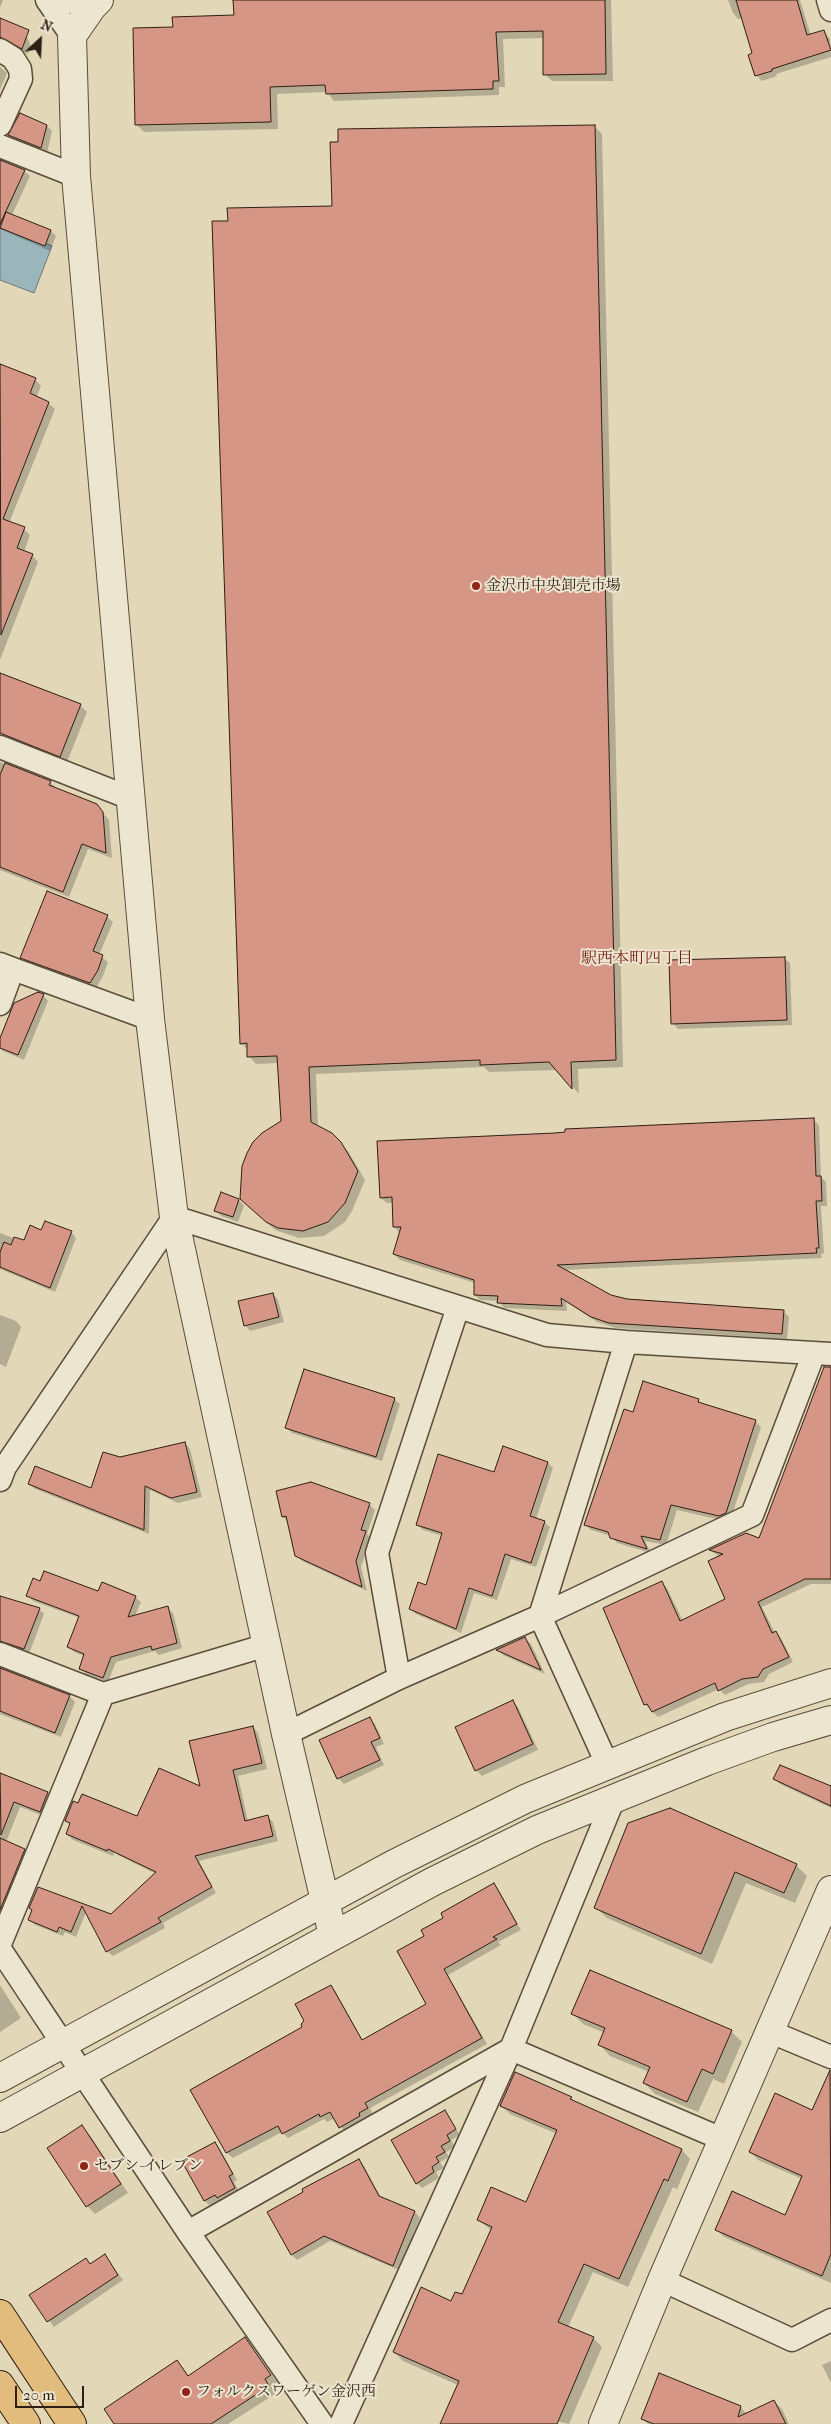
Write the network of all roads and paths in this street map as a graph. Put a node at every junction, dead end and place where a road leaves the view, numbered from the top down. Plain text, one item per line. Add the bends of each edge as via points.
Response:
1 (47, 0) edge
2 (64, 0) edge
3 (828, 0) edge
4 (96, 4) edge
5 (831, 10) edge
6 (72, 36) junction
7 (0, 50) edge
8 (0, 125) edge
9 (0, 146) edge
10 (76, 176) junction
11 (0, 748) edge
12 (130, 798) junction
13 (7, 967) edge
14 (0, 1004) edge
15 (150, 1019) junction
16 (174, 1217) junction
17 (458, 1307) junction
18 (626, 1342) junction
19 (822, 1353) edge
20 (2, 1470) edge
21 (540, 1616) junction
22 (267, 1645) junction
23 (0, 1654) edge
24 (399, 1678) junction
25 (831, 1683) edge
26 (103, 1694) junction
27 (831, 1720) edge
28 (286, 1734) junction
29 (607, 1764) junction
30 (614, 1798) junction
31 (831, 1890) edge
32 (325, 1901) junction
33 (825, 1915) edge
34 (333, 1935) junction
35 (0, 1944) edge
36 (0, 1949) edge
37 (771, 2032) junction
38 (63, 2044) junction
39 (511, 2049) junction
40 (831, 2056) edge
41 (82, 2073) junction
42 (0, 2078) edge
43 (0, 2118) edge
44 (722, 2139) junction
45 (188, 2232) junction
46 (662, 2280) junction
47 (0, 2314) edge
48 (831, 2320) edge
49 (0, 2385) edge
50 (26, 2424) edge
51 (72, 2424) edge
52 (322, 2424) edge
53 (341, 2424) edge
54 (603, 2424) edge

1 - 6 street
2 - 4 street
3 - 5 street
4 - 6 street
6 - 10 street
7 - 8 street via 13,58 20,69 21,79
9 - 10 street
10 - 12 street
11 - 12 street
12 - 15 street
13 - 14 street
13 - 15 street
15 - 16 street
16 - 17 street
16 - 20 street
16 - 22 street
17 - 18 street via 547,1335
17 - 24 street via 377,1554
18 - 19 street
18 - 21 street
19 - 21 street via 752,1515
21 - 24 street
21 - 29 street
22 - 26 street
22 - 28 street
23 - 26 street
24 - 28 street
25 - 29 street via 725,1718
26 - 35 street
27 - 30 street via 708,1760
28 - 32 street
29 - 32 street via 525,1799
30 - 34 street via 537,1830
30 - 39 street
31 - 33 street
32 - 34 street
32 - 38 street
33 - 37 street
34 - 41 street
36 - 38 street
37 - 40 street
37 - 44 street
38 - 41 street
38 - 42 street
39 - 44 street
39 - 45 street
39 - 53 street
41 - 43 street
41 - 45 street
44 - 46 street
45 - 52 street
46 - 48 street via 792,2340
46 - 54 street
47 - 51 main road
49 - 50 main road

